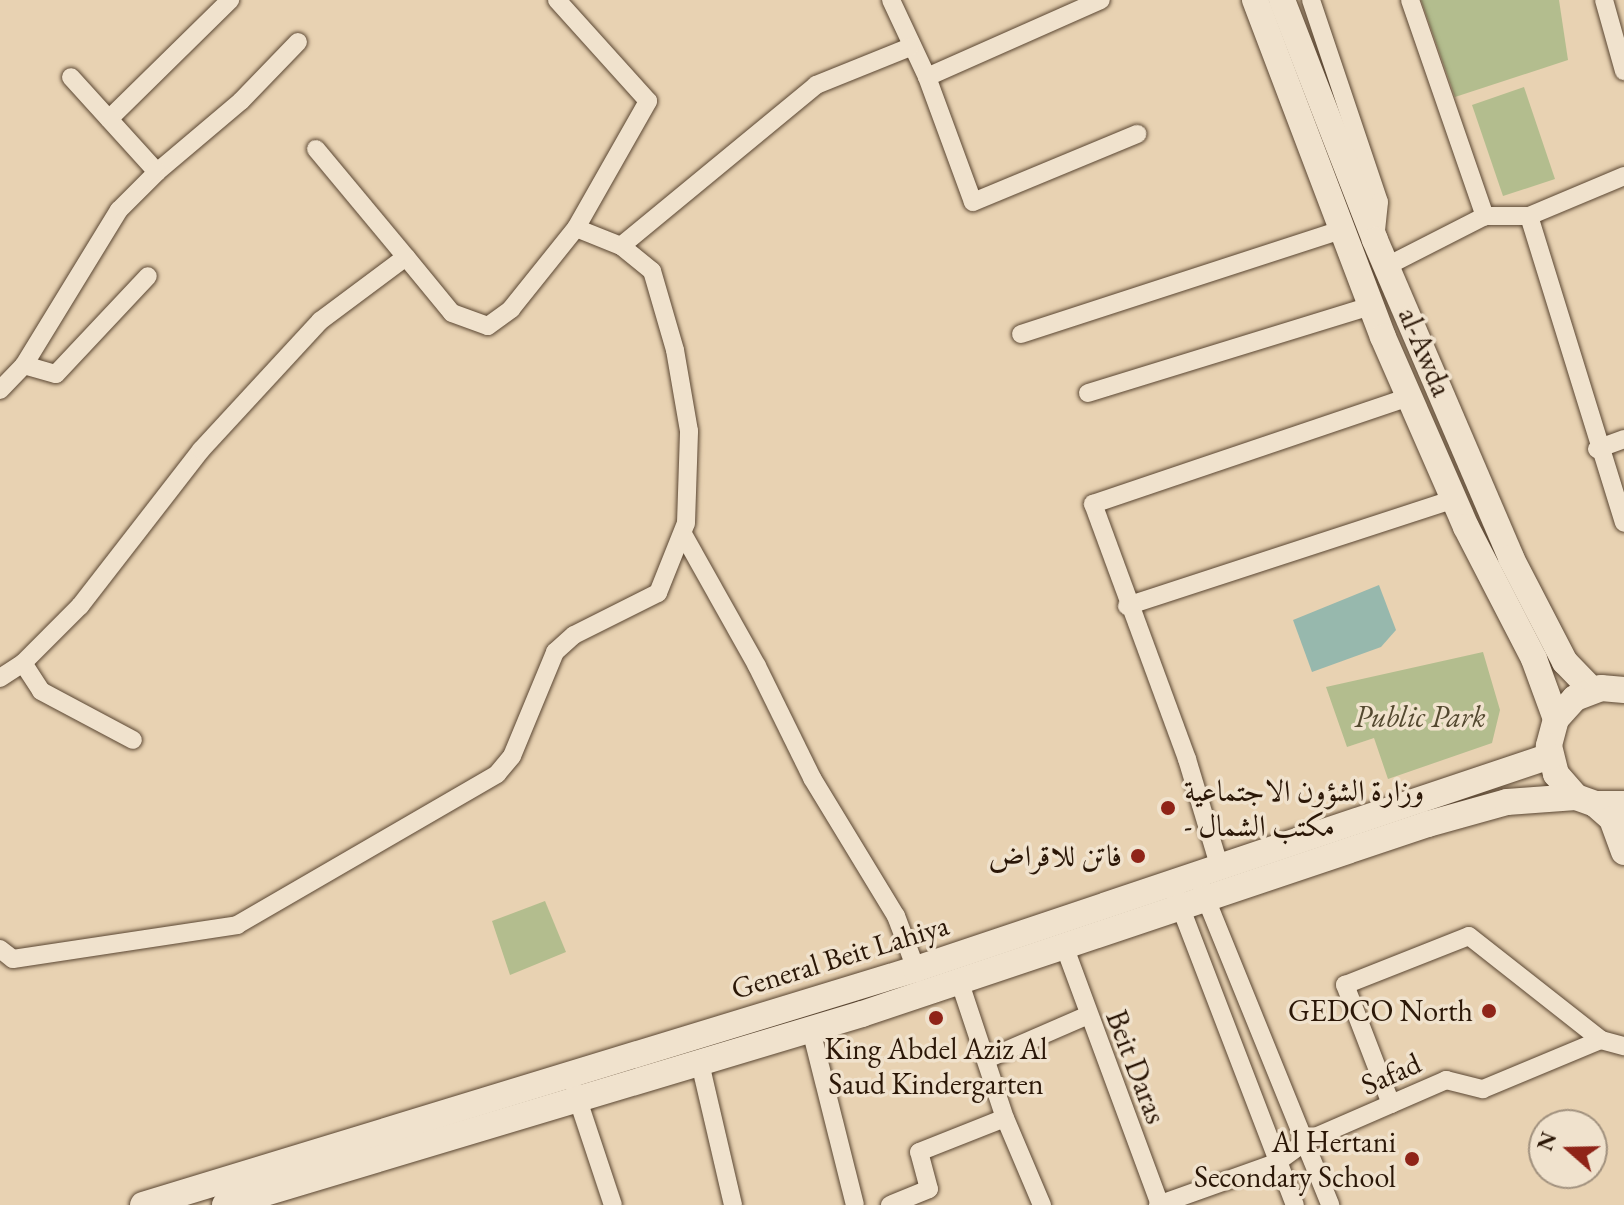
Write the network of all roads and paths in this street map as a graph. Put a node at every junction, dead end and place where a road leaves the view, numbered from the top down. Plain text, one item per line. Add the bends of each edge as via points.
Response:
1 (230, 0) edge
2 (557, 0) edge
3 (891, 0) edge
4 (1255, 0) edge
5 (1282, 0) edge
6 (1311, 0) edge
7 (1410, 0) edge
8 (1604, 0) edge
9 (1097, 1) edge
10 (298, 42) dead end
11 (910, 47) junction
12 (1624, 71) edge
13 (71, 77) dead end
14 (927, 77) junction
15 (109, 119) junction
16 (1137, 134) dead end
17 (316, 149) dead end
18 (157, 172) junction
19 (1624, 176) edge
20 (1485, 216) junction
21 (1529, 216) junction
22 (576, 228) junction
23 (1344, 229) junction
24 (1375, 240) junction
25 (621, 246) junction
26 (406, 257) junction
27 (1387, 266) junction
28 (148, 276) dead end
29 (1371, 306) junction
30 (1021, 334) dead end
31 (24, 365) junction
32 (0, 390) edge
33 (1088, 393) dead end
34 (1409, 397) junction
35 (1624, 439) edge
36 (1597, 449) junction
37 (1454, 499) junction
38 (1624, 523) edge
39 (683, 534) junction
40 (1127, 606) junction
41 (23, 663) junction
42 (0, 678) edge
43 (1592, 690) junction
44 (1624, 690) edge
45 (1556, 719) junction
46 (133, 740) dead end
47 (1550, 756) junction
48 (1586, 800) junction
49 (1624, 804) edge
50 (1624, 852) edge
51 (1208, 869) junction
52 (1171, 880) junction
53 (1206, 898) junction
54 (1181, 908) junction
55 (1065, 948) junction
56 (0, 949) edge
57 (916, 969) junction
58 (960, 983) junction
59 (1086, 1016) junction
60 (811, 1030) junction
61 (1601, 1040) junction
62 (1624, 1046) edge
63 (987, 1059) junction
64 (700, 1063) junction
65 (574, 1088) junction
66 (1391, 1104) junction
67 (1005, 1118) junction
68 (1306, 1141) junction
69 (1276, 1163) junction
70 (257, 1201) edge
71 (143, 1205) edge
72 (225, 1205) edge
73 (613, 1205) edge
74 (733, 1205) edge
75 (855, 1205) edge
76 (890, 1205) edge
77 (1042, 1205) edge
78 (1159, 1205) edge
79 (1295, 1205) edge
80 (1330, 1205) edge

1 - 15 street
2 - 22 street via 648,101
3 - 11 street
4 - 23 main road, al-Awda
5 - 24 main road, al-Awda
6 - 24 street via 1379,202
7 - 20 street
8 - 12 street
9 - 14 street
10 - 18 street via 241,101
11 - 14 street
11 - 25 street via 816,85
13 - 15 street
14 - 16 street via 973,202
15 - 18 street
17 - 26 street
18 - 31 street via 119,210
19 - 21 street
20 - 21 street
20 - 27 street
21 - 36 street
22 - 25 street
22 - 26 street via 511,309 488,326 452,313
23 - 29 main road, al-Awda
23 - 30 street
24 - 27 main road, al-Awda
25 - 39 street via 652,271 675,350 689,431
26 - 41 street via 320,321 201,450 80,606
27 - 43 main road, al-Awda via 1511,558 1565,662
28 - 31 street via 56,374
29 - 33 street
29 - 34 main road, al-Awda
31 - 32 street
34 - 37 main road, al-Awda
34 - 40 street via 1093,504
35 - 36 street
36 - 38 street
37 - 40 street
37 - 45 main road, al-Awda via 1534,659
39 - 56 street via 658,593 574,635 555,652 512,756 497,774 237,925 13,959
39 - 57 street via 812,778 896,916
40 - 51 street via 1187,759
41 - 42 street
41 - 46 street via 41,691
43 - 44 main road
43 - 45 main road via 1575,698
45 - 47 main road
47 - 48 main road via 1561,783
47 - 51 main road, General Beit Lahiya
48 - 49 main road, General Beit Lahiya
48 - 50 main road via 1612,819
48 - 53 main road, General Beit Lahiya via 1507,802
51 - 52 main road, General Beit Lahiya
51 - 53 street
52 - 54 street
52 - 57 main road, General Beit Lahiya
53 - 54 main road, General Beit Lahiya
53 - 68 street
54 - 55 main road, General Beit Lahiya
54 - 69 street
55 - 58 main road, General Beit Lahiya
55 - 59 street, Beit Daras
57 - 65 main road, General Beit Lahiya
58 - 60 main road, General Beit Lahiya
58 - 63 street
59 - 63 street
59 - 78 street, Beit Daras
60 - 64 main road, General Beit Lahiya
60 - 75 street
61 - 62 street
61 - 66 street, Safad via 1483,1089 1446,1080
61 - 66 street via 1469,936 1345,985
63 - 67 street
64 - 65 main road, General Beit Lahiya
64 - 74 street
65 - 70 main road, General Beit Lahiya
65 - 71 main road, General Beit Lahiya
65 - 73 street
66 - 68 street, Safad
67 - 76 street via 919,1152 929,1189
67 - 77 street
68 - 69 street, Safad
68 - 80 street
69 - 78 street, Safad
69 - 79 street
70 - 72 main road, General Beit Lahiya

